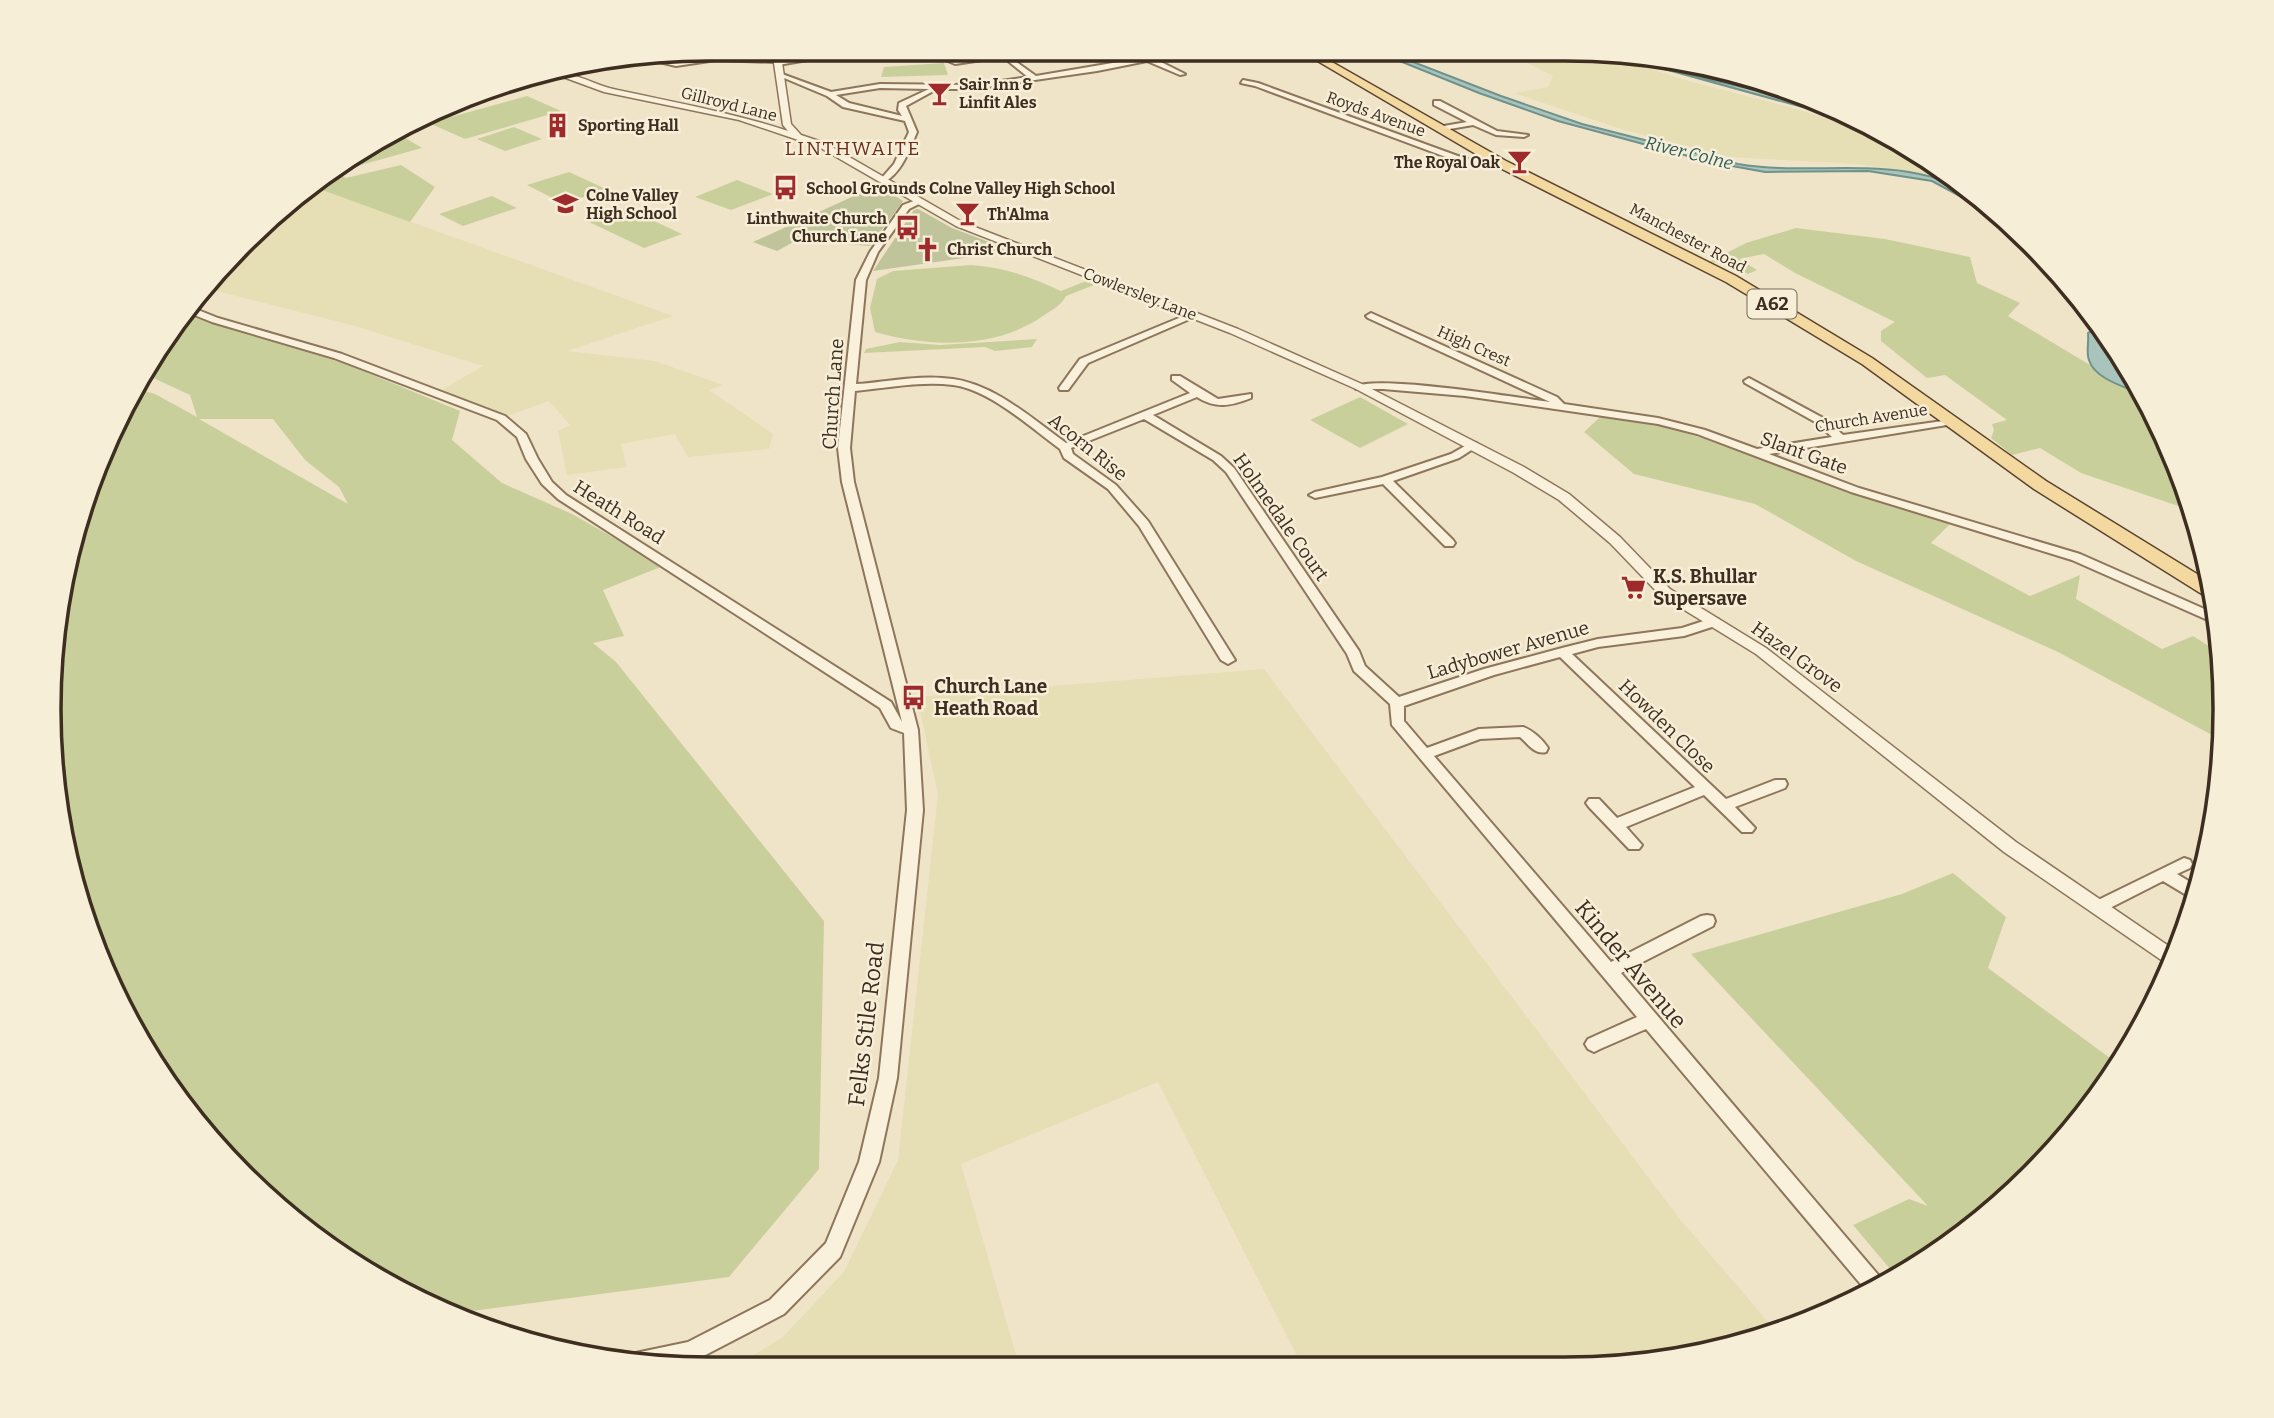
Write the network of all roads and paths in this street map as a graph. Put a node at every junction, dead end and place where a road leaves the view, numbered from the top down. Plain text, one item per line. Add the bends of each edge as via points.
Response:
1 (778, 61) edge
2 (1012, 61) edge
3 (1140, 61) edge
4 (1148, 61) edge
5 (1324, 61) edge
6 (690, 62) edge
7 (670, 63) edge
8 (1182, 74) dead end
9 (780, 75) junction
10 (568, 77) edge
11 (1034, 78) junction
12 (1243, 82) dead end
13 (938, 87) junction
14 (830, 94) junction
15 (1437, 103) dead end
16 (908, 120) junction
17 (1474, 123) junction
18 (1508, 126) dead end
19 (1441, 129) junction
20 (1524, 135) junction
21 (798, 137) junction
22 (1536, 141) dead end
23 (1502, 164) junction
24 (885, 180) junction
25 (919, 202) junction
26 (197, 313) edge
27 (1194, 315) junction
28 (1371, 316) dead end
29 (1175, 378) dead end
30 (1749, 381) dead end
31 (1360, 387) junction
32 (849, 388) junction
33 (1064, 388) dead end
34 (1198, 393) junction
35 (1247, 396) dead end
36 (1562, 408) junction
37 (1145, 415) junction
38 (1953, 421) junction
39 (1840, 438) junction
40 (1472, 445) junction
41 (1065, 447) junction
42 (1753, 453) junction
43 (1385, 480) junction
44 (1315, 495) dead end
45 (1449, 543) dead end
46 (2200, 585) edge
47 (2205, 615) edge
48 (1713, 622) junction
49 (1562, 652) junction
50 (1228, 660) dead end
51 (1359, 668) joint
52 (1397, 703) junction
53 (911, 730) junction
54 (1541, 748) dead end
55 (1424, 754) junction
56 (1780, 784) dead end
57 (1705, 789) junction
58 (1594, 803) dead end
59 (1723, 806) junction
60 (1615, 825) junction
61 (1747, 828) dead end
62 (1634, 845) dead end
63 (2184, 864) dead end
64 (2164, 874) junction
65 (2187, 888) edge
66 (2098, 907) junction
67 (1707, 921) dead end
68 (2164, 953) edge
69 (1608, 972) junction
70 (1648, 1020) junction
71 (1594, 1044) dead end
72 (1870, 1280) edge
73 (673, 1355) edge

1 - 9 street
2 - 11 street
3 - 11 street
4 - 8 street
5 - 19 main road, Manchester Road / A62
6 - 7 street
9 - 14 street
9 - 21 street via 787,125
10 - 21 street, Gillroyd Lane via 607,90 741,118
11 - 13 street
12 - 23 street, Royds Avenue via 1465,161
13 - 14 street via 880,86
13 - 16 street via 902,106
14 - 16 street via 846,105
15 - 17 street
16 - 24 street via 913,132
17 - 19 street
17 - 20 street via 1496,134
18 - 20 street
19 - 23 main road, Manchester Road / A62
20 - 22 street
21 - 24 street, Gillroyd Lane via 833,150
23 - 38 main road, Manchester Road / A62 via 1731,279 1867,361
24 - 25 street, Gillroyd Lane
25 - 27 street, Cowlersley Lane via 959,224
25 - 32 street, Church Lane via 906,207 864,269
26 - 53 street, Heath Road via 338,356 501,418 522,436 548,484 562,498 886,705 896,725
27 - 31 street, Cowlersley Lane
27 - 33 street via 1084,361
28 - 36 street, High Crest via 1553,399
29 - 34 street
30 - 39 street via 1821,421
31 - 36 street, Slant Gate via 1465,393
31 - 40 street, Hazel Grove
32 - 41 street, Acorn Rise via 961,383 984,392
32 - 53 street, Church Lane via 848,482
34 - 35 street via 1228,405
34 - 37 street
36 - 42 street, Slant Gate via 1658,421
37 - 41 street
37 - 51 street, Holmedale Court via 1230,470 1354,653
38 - 39 street, Church Avenue
38 - 46 main road, Manchester Road / A62 via 2040,485
39 - 42 street, Church Avenue
40 - 43 street via 1455,456
40 - 48 street, Hazel Grove via 1564,497 1615,540 1665,592
41 - 50 street, Acorn Rise via 1068,456 1112,487 1144,524
42 - 47 street, Slant Gate via 1855,490 2076,557
43 - 44 street
43 - 45 street
48 - 49 street, Ladybower Avenue via 1684,632
48 - 66 street, Hazel Grove via 1761,651 2010,847
49 - 52 street, Ladybower Avenue
49 - 57 street, Howden Close
51 - 52 street, Kinder Avenue
52 - 55 street, Kinder Avenue via 1397,722
53 - 73 street, Felks Stile Road via 915,810 888,1079 869,1162 834,1250 777,1307 690,1352
54 - 55 street via 1524,732 1479,734
55 - 69 street, Kinder Avenue
56 - 59 street
57 - 59 street, Howden Close
57 - 60 street
58 - 60 street
59 - 61 street, Howden Close
60 - 62 street
63 - 64 street
64 - 65 street
64 - 66 street
66 - 68 street
67 - 69 street
69 - 70 street, Kinder Avenue
70 - 71 street
70 - 72 street, Kinder Avenue

